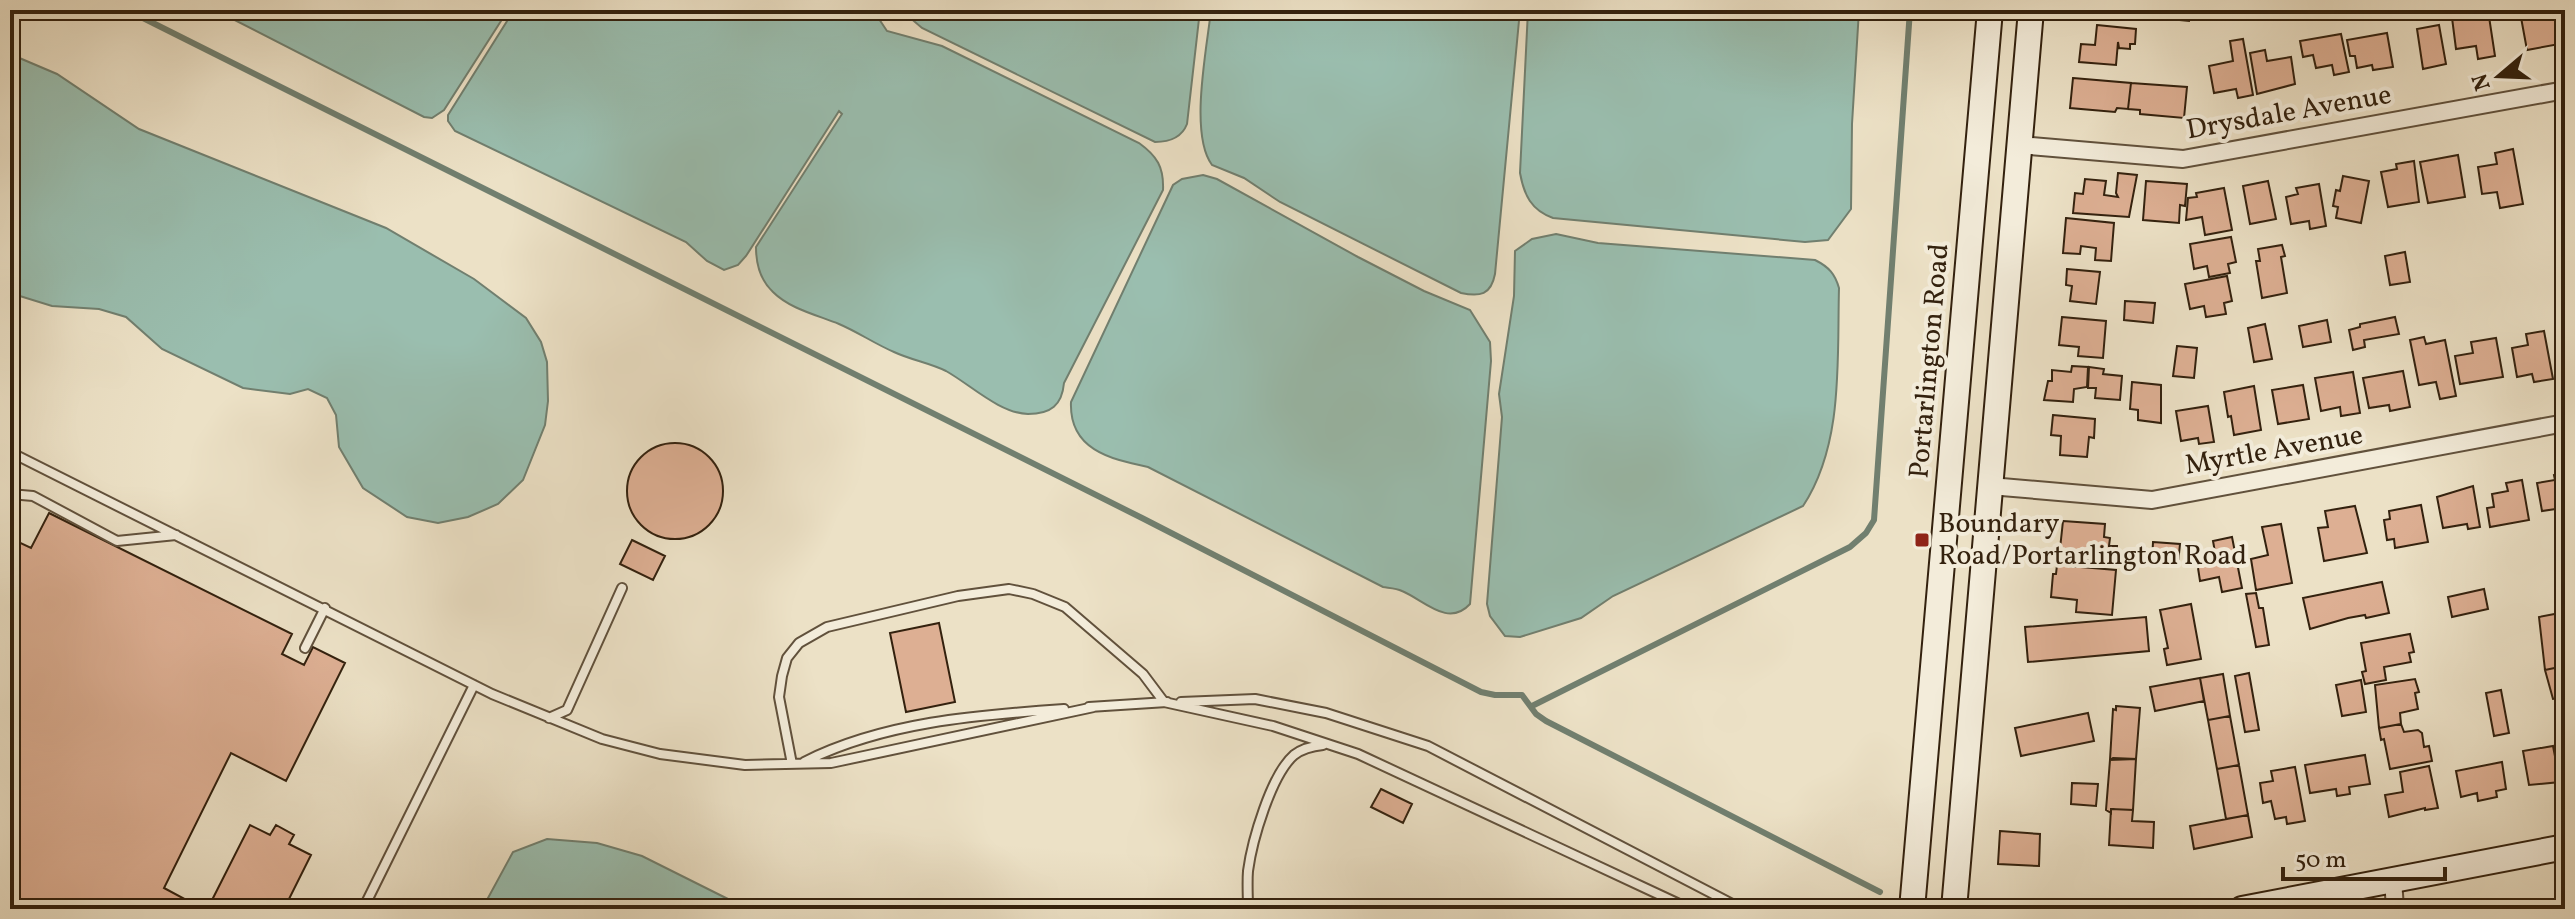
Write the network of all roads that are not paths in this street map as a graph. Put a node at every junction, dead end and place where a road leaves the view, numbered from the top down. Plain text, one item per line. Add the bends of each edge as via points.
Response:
1 (1990, 10) edge
2 (2031, 10) edge
3 (2565, 90) edge
4 (2019, 145) junction
5 (2565, 423) edge
6 (10, 452) edge
7 (1990, 486) junction
8 (10, 494) edge
9 (177, 535) junction
10 (622, 588) dead end
11 (325, 608) junction
12 (305, 648) dead end
13 (474, 685) junction
14 (1164, 702) junction
15 (1094, 707) junction
16 (549, 718) junction
17 (1328, 744) junction
18 (796, 764) junction
19 (2565, 847) edge
20 (2393, 879) junction
21 (363, 909) edge
22 (1248, 909) edge
23 (1690, 909) edge
24 (1742, 909) edge
25 (1912, 909) edge
26 (1954, 909) edge
27 (2242, 909) edge
28 (2395, 909) edge

1 - 25 main road, Portarlington Road
2 - 4 main road
3 - 4 street, Drysdale Avenue via 2183,159
4 - 7 main road
5 - 7 street, Myrtle Avenue via 2152,500
6 - 9 lane
7 - 26 main road
8 - 9 lane via 33,496 117,541
9 - 11 lane
10 - 16 lane via 567,710
11 - 12 lane
11 - 13 lane
13 - 16 lane
13 - 21 lane
14 - 15 lane
14 - 17 lane via 1235,716
14 - 18 lane via 1143,674 1065,607 1009,589 958,596 827,627 799,643 787,658 779,697
14 - 24 lane via 1255,699 1326,713 1428,746
15 - 18 lane via 831,763
15 - 18 lane via 957,718 882,733
16 - 18 lane via 660,754 745,765
17 - 22 lane via 1294,755 1282,770 1256,836 1248,872
17 - 23 lane
19 - 20 main road
20 - 27 main road
20 - 28 street

